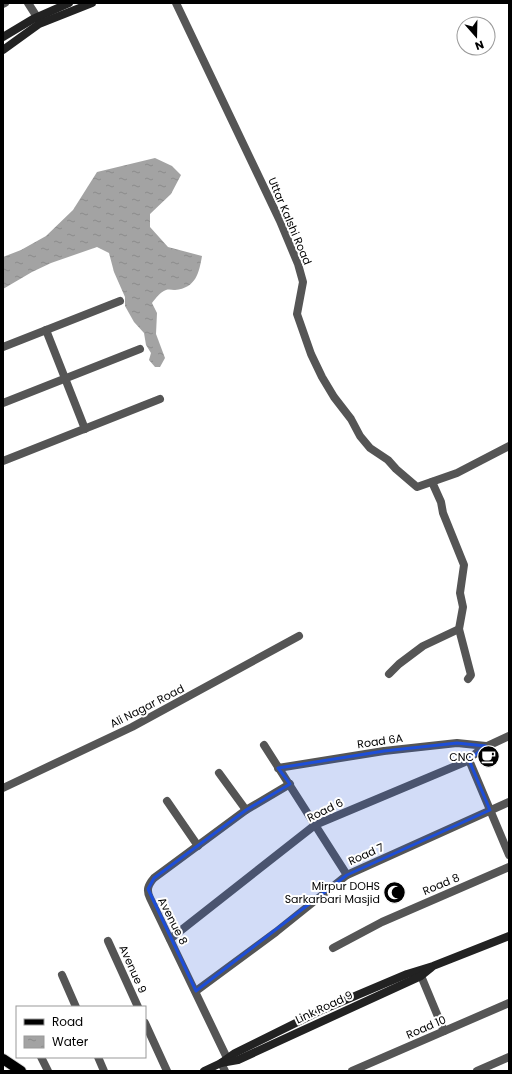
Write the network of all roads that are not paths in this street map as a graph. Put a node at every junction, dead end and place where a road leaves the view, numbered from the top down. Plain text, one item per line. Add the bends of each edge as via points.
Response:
1 (28, 3) edge
2 (69, 3) edge
3 (92, 3) edge
4 (176, 3) edge
5 (37, 16) junction
6 (3, 37) edge
7 (3, 50) edge
8 (120, 301) dead end
9 (46, 330) junction
10 (3, 347) edge
11 (140, 349) dead end
12 (65, 378) junction
13 (160, 399) dead end
14 (3, 403) edge
15 (85, 429) junction
16 (509, 446) edge
17 (3, 461) edge
18 (432, 482) junction
19 (459, 629) junction
20 (298, 636) dead end
21 (389, 674) dead end
22 (468, 679) dead end
23 (509, 736) edge
24 (264, 745) dead end
25 (486, 746) junction
26 (469, 760) junction
27 (278, 768) junction
28 (219, 773) dead end
29 (290, 784) junction
30 (3, 788) edge
31 (167, 801) dead end
32 (509, 802) edge
33 (246, 810) junction
34 (490, 810) junction
35 (315, 825) junction
36 (198, 846) junction
37 (509, 855) edge
38 (509, 867) edge
39 (347, 875) junction
40 (509, 936) edge
41 (170, 939) junction
42 (108, 941) dead end
43 (334, 948) dead end
44 (420, 973) junction
45 (62, 975) dead end
46 (196, 991) junction
47 (509, 1003) edge
48 (76, 1006) edge
49 (138, 1006) edge
50 (146, 1025) edge
51 (444, 1031) junction
52 (509, 1057) edge
53 (42, 1058) edge
54 (98, 1058) edge
55 (3, 1060) edge
56 (224, 1064) edge
57 (21, 1071) edge
58 (48, 1071) edge
59 (104, 1071) edge
60 (167, 1071) edge
61 (204, 1071) edge
62 (352, 1071) edge
63 (477, 1071) edge

1 - 5 street
2 - 5 main road
3 - 7 main road via 39,24
4 - 18 street, Uttar Kalshi Road via 298,264 303,282 297,314 311,354 334,397 370,448 388,460 417,487
5 - 6 main road
8 - 9 street
9 - 10 street
9 - 12 street
11 - 12 street
12 - 14 street
12 - 15 street
13 - 15 street
15 - 17 street
16 - 18 street via 457,473
18 - 19 street via 464,565 460,593 463,607
19 - 21 street via 423,646
19 - 22 street via 471,675
20 - 30 street, Ali Nagar Road via 132,727
23 - 25 street, Road 6
24 - 27 street
25 - 26 street, Road 6
25 - 27 street, Road 6A via 457,743 391,750
26 - 34 street
26 - 35 street, Road 6
27 - 29 street
28 - 33 street
29 - 33 street, Avenue 8
29 - 35 street
31 - 36 street
32 - 34 street, Road 7
33 - 36 street, Avenue 8
34 - 37 street
34 - 39 street, Road 7
35 - 39 street
35 - 41 street, Road 6
36 - 41 street, Avenue 8 via 154,878 148,888 147,892
38 - 43 street, Road 8 via 382,922
39 - 46 street, Road 7
40 - 44 main road, Link Road 9
41 - 46 street, Avenue 8
42 - 49 street, Avenue 9
44 - 51 street
44 - 56 main road, Link Road 9 via 238,1060
45 - 48 street
46 - 56 street, Avenue 8
47 - 51 street, Road 10
50 - 60 street
51 - 62 street, Road 10
52 - 63 street
53 - 58 street
54 - 59 street
55 - 57 main road
56 - 61 main road, Link Road 9

